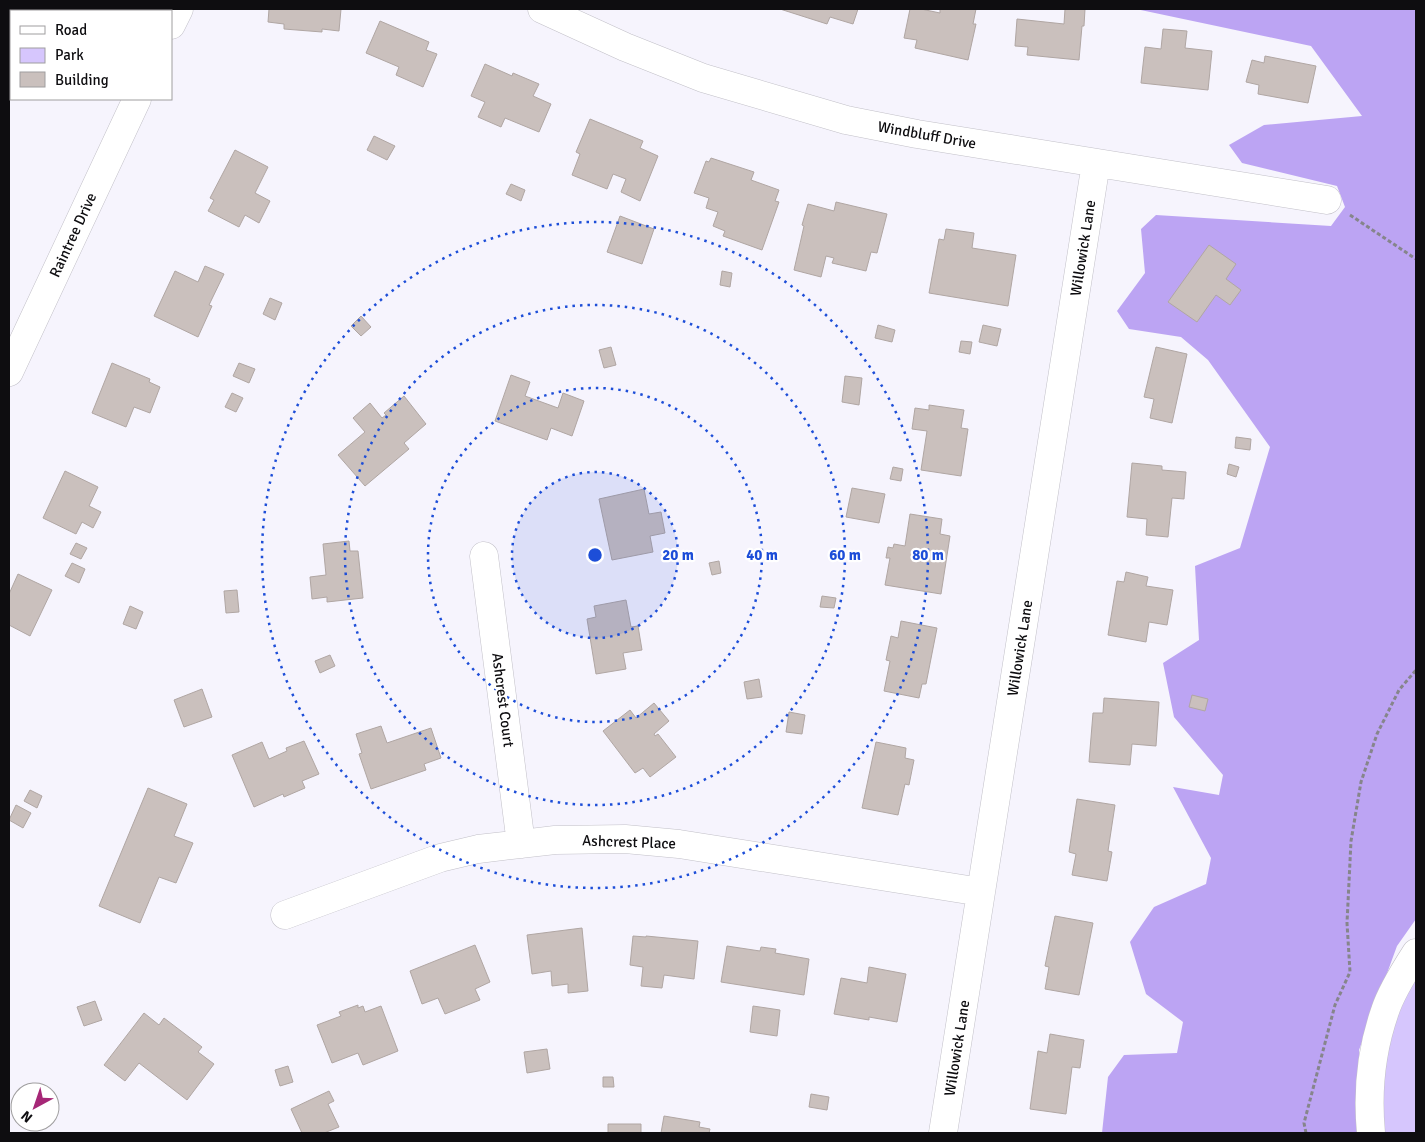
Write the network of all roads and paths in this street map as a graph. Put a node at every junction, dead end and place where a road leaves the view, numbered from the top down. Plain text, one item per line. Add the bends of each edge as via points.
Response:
1 (179, 9) edge
2 (542, 9) edge
3 (172, 23) edge
4 (137, 100) edge
5 (1096, 163) junction
6 (1327, 200) joint
7 (1416, 259) edge
8 (9, 372) edge
9 (484, 556) dead end
10 (1416, 670) edge
11 (521, 844) junction
12 (981, 892) junction
13 (285, 915) dead end
14 (1416, 953) edge
15 (943, 1133) edge
16 (1306, 1133) edge
17 (1371, 1133) edge

1 - 3 street
2 - 5 street, Windbluff Drive via 703,78 846,120
4 - 8 street, Raintree Drive
5 - 6 street, Windbluff Drive
5 - 12 street, Willowick Lane
6 - 7 path
9 - 11 street, Ashcrest Court
10 - 16 path via 1399,690 1377,734 1360,782 1351,841 1347,923 1350,972 1334,1005 1304,1124
11 - 12 street, Ashcrest Place via 625,839 679,844
11 - 13 street, Ashcrest Place via 440,858
12 - 15 street, Willowick Lane
14 - 17 street via 1385,1010 1373,1056 1369,1110

